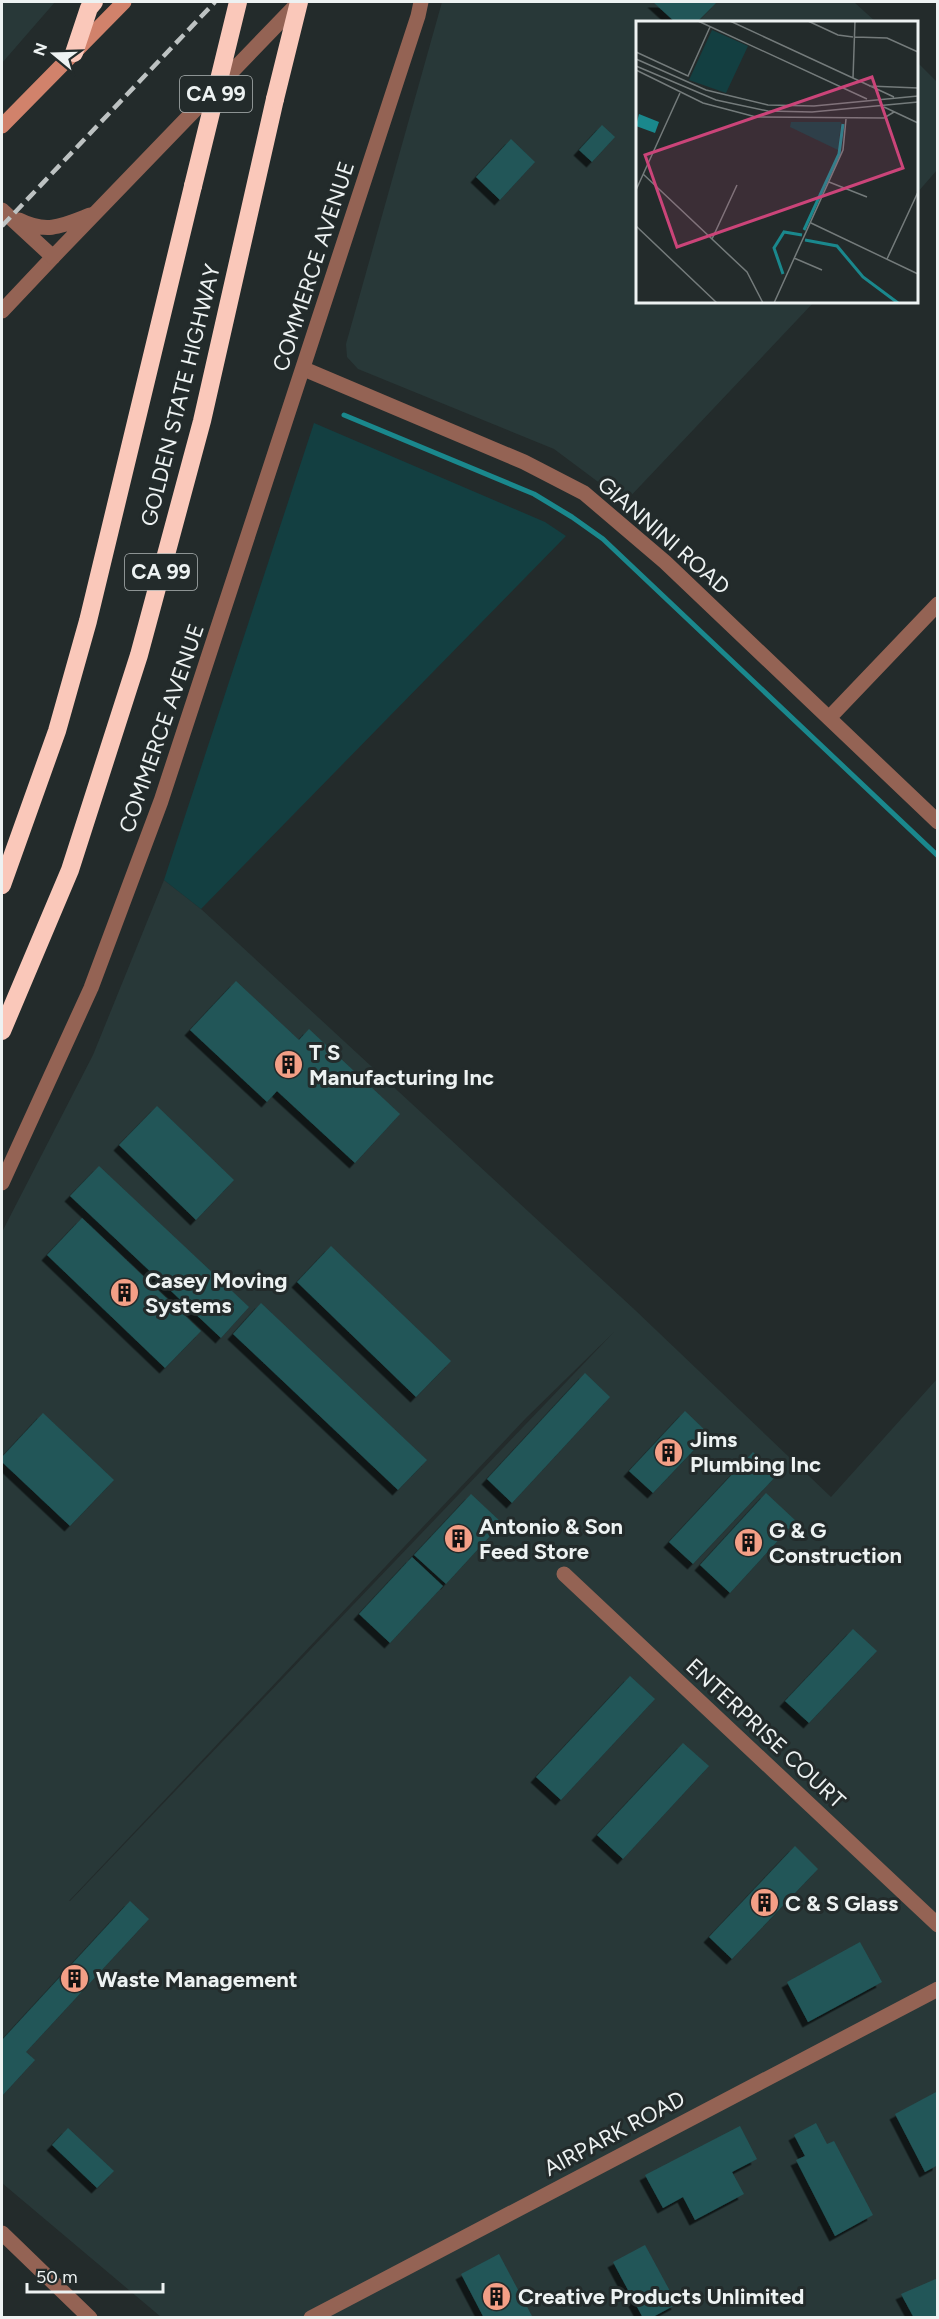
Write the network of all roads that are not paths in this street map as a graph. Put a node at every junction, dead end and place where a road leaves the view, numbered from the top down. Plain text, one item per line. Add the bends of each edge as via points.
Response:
1 (94, 2) edge
2 (124, 2) edge
3 (238, 2) edge
4 (299, 2) edge
5 (421, 2) edge
6 (74, 53) junction
7 (2, 126) edge
8 (6, 213) edge
9 (95, 213) junction
10 (52, 257) junction
11 (2, 311) edge
12 (304, 369) junction
13 (938, 604) edge
14 (829, 717) junction
15 (938, 822) edge
16 (2, 885) edge
17 (2, 1031) edge
18 (2, 1183) edge
19 (564, 1574) dead end
20 (938, 1925) edge
21 (938, 1989) edge
22 (2, 2233) edge
23 (90, 2318) edge
24 (310, 2318) edge

1 - 6 highway
2 - 6 main road
3 - 16 highway, GOLDEN STATE HIGHWAY / CA 99, bridge via 88,621 57,731
4 - 9 street
4 - 17 highway, GOLDEN STATE HIGHWAY / CA 99, bridge via 202,421 139,656 70,870
5 - 12 street, COMMERCE AVENUE
6 - 7 main road
8 - 9 street via 44,229
8 - 10 street
9 - 10 street
10 - 11 street
12 - 14 street, GIANNINI ROAD via 524,462 584,493 665,562
12 - 18 street, COMMERCE AVENUE via 161,801 91,988
13 - 14 street
14 - 15 street, GIANNINI ROAD
19 - 20 street, ENTERPRISE COURT
21 - 24 street, AIRPARK ROAD
22 - 23 street

